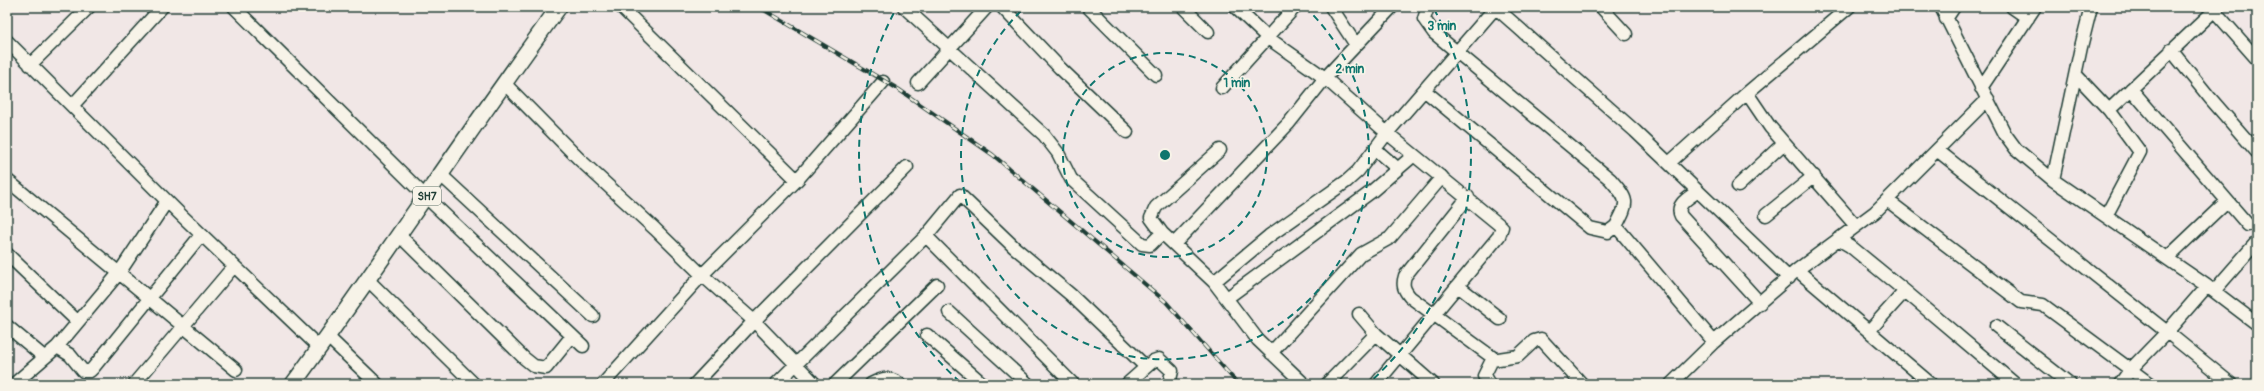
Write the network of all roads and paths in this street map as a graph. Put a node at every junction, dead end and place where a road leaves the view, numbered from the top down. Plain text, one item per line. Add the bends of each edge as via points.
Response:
1 (89, 7) edge
2 (162, 7) edge
3 (234, 7) edge
4 (559, 7) edge
5 (620, 7) edge
6 (904, 7) edge
7 (987, 7) edge
8 (1002, 7) edge
9 (1088, 7) edge
10 (1184, 7) edge
11 (1236, 7) edge
12 (1294, 7) edge
13 (1331, 7) edge
14 (1392, 7) edge
15 (1428, 7) edge
16 (1495, 7) edge
17 (1601, 7) edge
18 (1849, 7) edge
19 (1941, 7) edge
20 (1954, 7) edge
21 (2012, 7) edge
22 (2035, 7) edge
23 (2092, 7) edge
24 (2214, 8) edge
25 (2028, 18) junction
26 (1946, 19) junction
27 (1208, 32) dead end
28 (1626, 34) dead end
29 (1268, 38) junction
30 (7, 41) edge
31 (1356, 45) junction
32 (948, 48) junction
33 (2171, 50) junction
34 (1457, 53) junction
35 (2257, 59) edge
36 (30, 66) junction
37 (1156, 75) dead end
38 (2076, 75) junction
39 (1325, 78) junction
40 (882, 82) dead end
41 (504, 83) junction
42 (918, 84) dead end
43 (1222, 88) dead end
44 (1981, 88) junction
45 (2131, 89) junction
46 (1424, 90) junction
47 (1747, 93) junction
48 (1988, 100) junction
49 (72, 106) junction
50 (2109, 110) junction
51 (1128, 132) dead end
52 (1387, 133) junction
53 (1784, 143) junction
54 (1375, 149) junction
55 (1220, 150) dead end
56 (1937, 150) junction
57 (2257, 152) edge
58 (1414, 155) junction
59 (1668, 163) junction
60 (907, 167) dead end
61 (1398, 169) junction
62 (441, 175) junction
63 (1814, 176) junction
64 (1442, 177) junction
65 (7, 180) edge
66 (797, 180) junction
67 (2053, 180) junction
68 (1738, 186) dead end
69 (1698, 191) junction
70 (426, 197) junction
71 (1468, 198) junction
72 (1887, 200) junction
73 (167, 201) junction
74 (2227, 201) junction
75 (1766, 215) dead end
76 (2106, 216) junction
77 (2248, 225) dead end
78 (1616, 226) junction
79 (1856, 226) junction
80 (1162, 233) junction
81 (201, 235) junction
82 (400, 235) junction
83 (926, 236) junction
84 (1838, 239) junction
85 (1175, 243) junction
86 (2255, 244) dead end
87 (7, 254) edge
88 (2167, 258) junction
89 (234, 266) junction
90 (119, 273) junction
91 (1793, 274) junction
92 (702, 275) junction
93 (368, 280) junction
94 (1214, 282) junction
95 (937, 285) dead end
96 (1458, 286) junction
97 (2211, 289) junction
98 (1905, 291) junction
99 (149, 298) junction
100 (1227, 298) junction
101 (1760, 303) junction
102 (949, 312) dead end
103 (1359, 314) dead end
104 (1435, 314) junction
105 (593, 316) dead end
106 (754, 320) junction
107 (1500, 320) dead end
108 (78, 322) junction
109 (2257, 324) edge
110 (182, 325) junction
111 (7, 326) edge
112 (1996, 326) dead end
113 (1870, 331) junction
114 (2167, 332) junction
115 (1376, 334) junction
116 (927, 335) dead end
117 (572, 336) junction
118 (324, 342) junction
119 (1714, 342) junction
120 (582, 346) dead end
121 (57, 347) junction
122 (1271, 353) junction
123 (1399, 356) junction
124 (44, 357) junction
125 (1492, 360) junction
126 (796, 365) junction
127 (1146, 366) junction
128 (2131, 369) junction
129 (236, 370) dead end
130 (843, 382) edge
131 (295, 383) edge
132 (15, 384) edge
133 (134, 384) edge
134 (377, 384) edge
135 (474, 384) edge
136 (603, 384) edge
137 (695, 384) edge
138 (776, 384) edge
139 (815, 384) edge
140 (871, 384) edge
141 (900, 384) edge
142 (983, 384) edge
143 (1028, 384) edge
144 (1073, 384) edge
145 (1127, 384) edge
146 (1169, 384) edge
147 (1304, 384) edge
148 (1327, 384) edge
149 (1376, 384) edge
150 (1433, 384) edge
151 (1489, 384) edge
152 (1582, 384) edge
153 (1671, 384) edge
154 (1931, 384) edge
155 (2015, 384) edge
156 (2070, 384) edge
157 (2120, 384) edge
158 (2150, 384) edge
159 (2231, 384) edge

1 - 36 street
2 - 49 street
3 - 70 street
4 - 41 main road, SH7
5 - 66 street
6 - 32 street
7 - 32 street
8 - 51 street via 1060,68
9 - 37 street
10 - 27 street
11 - 29 street
12 - 29 street
13 - 31 street
14 - 31 street
15 - 34 street via 1424,19 1426,23
16 - 34 street
16 - 59 street
17 - 28 street
18 - 47 street
19 - 26 street
20 - 26 street
21 - 25 street
22 - 25 street
23 - 38 street
24 - 33 street
24 - 35 street
25 - 44 street
26 - 44 street
29 - 39 street
29 - 43 street
30 - 36 street
31 - 39 street
32 - 42 street
32 - 80 street via 1044,135 1058,153 1071,179 1142,244 1150,245
33 - 45 street
33 - 57 street
34 - 46 street
34 - 78 street via 1610,179 1626,202
36 - 49 street
38 - 50 street
38 - 67 street
39 - 52 street
39 - 85 street via 1289,123
40 - 66 street
41 - 62 main road, SH7
41 - 92 street via 579,159
44 - 48 street
45 - 50 street
45 - 74 street
46 - 52 street
46 - 78 street via 1590,228 1608,232
47 - 53 street
47 - 59 street
48 - 56 street
48 - 67 street via 2005,134 2016,149
49 - 73 street
50 - 76 street via 2140,152
52 - 54 street
52 - 58 street
53 - 63 street
53 - 68 street
54 - 61 street
54 - 94 street via 1347,181 1270,236
55 - 80 street via 1153,210 1151,218
56 - 72 street
56 - 114 street
58 - 61 street
58 - 64 street
59 - 69 street
60 - 106 street
61 - 100 street
62 - 70 main road, SH7
62 - 105 street
63 - 75 street
63 - 79 street
64 - 71 street
64 - 122 street via 1390,238 1361,254
65 - 90 street
66 - 92 street
67 - 76 street
69 - 91 street
69 - 101 street via 1681,203 1681,216
70 - 82 main road, SH7
70 - 117 street
71 - 96 street via 1502,227 1500,236
71 - 104 street via 1405,276 1403,283 1404,290 1410,297
72 - 79 street
72 - 128 street via 2021,302 2043,305
73 - 81 street
73 - 90 street
74 - 77 street
74 - 88 street
76 - 88 street
78 - 119 street
79 - 84 street
80 - 85 street
81 - 89 street
81 - 99 street
82 - 93 main road, SH7
82 - 117 street via 534,366 546,368
83 - 126 street
83 - 127 street via 960,195
83 - 144 street
84 - 91 street
84 - 98 street
85 - 94 street
86 - 97 street
87 - 108 street
88 - 97 street
89 - 110 street
89 - 118 street
90 - 99 street
90 - 108 street
91 - 101 street
91 - 113 street
92 - 106 street
92 - 136 street
93 - 118 main road, SH7
93 - 135 street
94 - 100 street
95 - 130 street
96 - 104 street
96 - 107 street
97 - 109 street
97 - 114 street
98 - 113 street
98 - 155 street
99 - 110 street
99 - 121 street via 90,371 83,371 70,355
100 - 122 street via 1258,340
101 - 119 street
102 - 143 street
103 - 115 street
104 - 123 street
104 - 125 street via 1487,353
106 - 126 street
106 - 137 street
108 - 121 street
110 - 129 street
110 - 133 street
111 - 124 street
112 - 156 street
113 - 154 street
114 - 128 street
114 - 159 street
115 - 123 street
115 - 148 street
116 - 142 street
117 - 120 street
118 - 131 main road, SH7
118 - 134 street
119 - 153 street
121 - 124 street
122 - 147 street
123 - 149 street
123 - 150 street
124 - 132 street
125 - 151 street via 1484,376
125 - 152 street via 1518,356 1534,341 1541,339
126 - 138 street
126 - 139 street
127 - 145 street
127 - 146 street via 1156,360 1162,360 1172,370
128 - 157 street
128 - 158 street
140 - 141 street via 884,378 891,378

